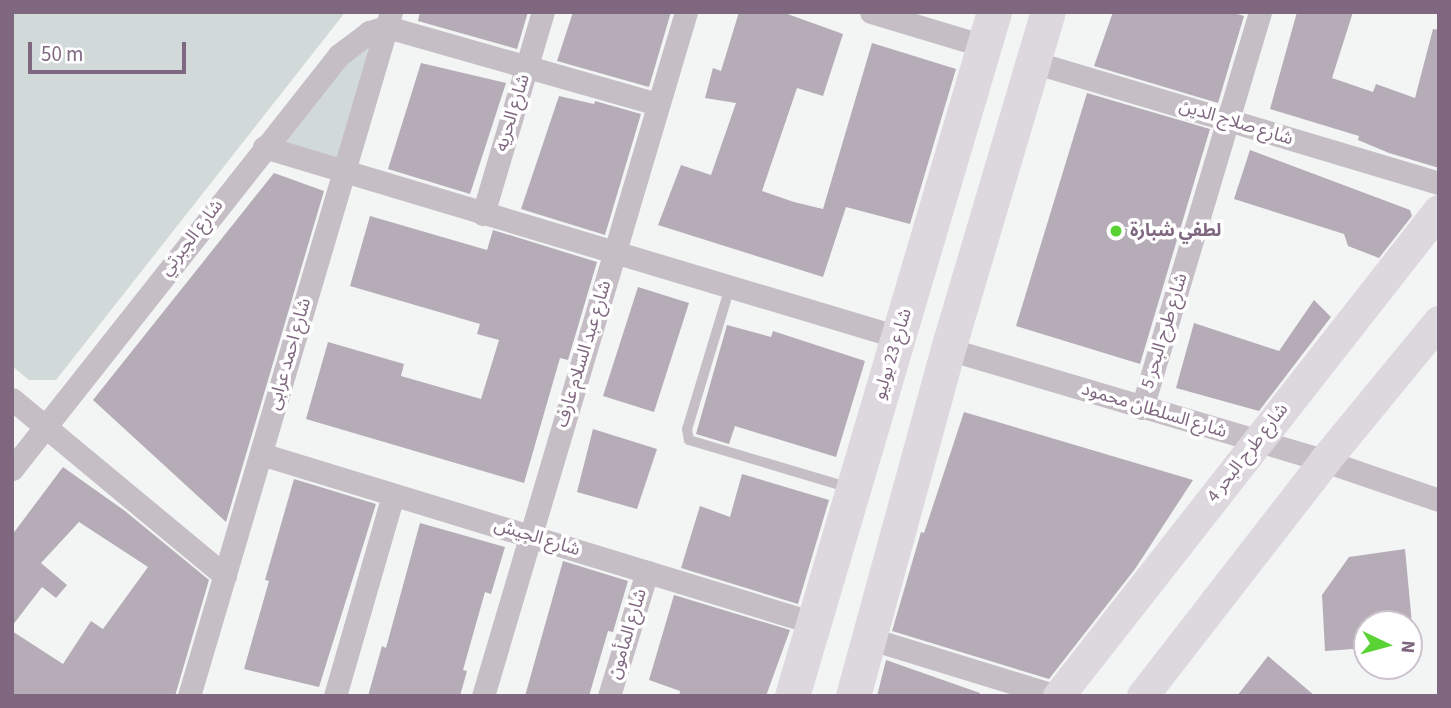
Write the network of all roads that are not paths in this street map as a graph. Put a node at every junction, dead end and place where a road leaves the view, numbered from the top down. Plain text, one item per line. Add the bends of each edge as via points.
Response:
1 (543, 12) edge
2 (686, 12) edge
3 (871, 12) edge
4 (994, 12) edge
5 (1048, 12) edge
6 (1260, 12) edge
7 (384, 17) edge
8 (919, 19) edge
9 (984, 46) junction
10 (1033, 62) junction
11 (527, 67) junction
12 (658, 104) junction
13 (1228, 120) junction
14 (264, 147) junction
15 (1004, 160) junction
16 (343, 173) junction
17 (1439, 183) edge
18 (938, 203) junction
19 (1439, 211) edge
20 (483, 214) junction
21 (614, 253) junction
22 (730, 287) junction
23 (1439, 322) edge
24 (898, 337) junction
25 (948, 349) junction
26 (12, 399) edge
27 (1142, 408) junction
28 (46, 426) junction
29 (1256, 442) junction
30 (261, 454) junction
31 (1325, 461) junction
32 (12, 469) edge
33 (853, 489) junction
34 (393, 495) junction
35 (1439, 500) edge
36 (530, 536) junction
37 (647, 572) junction
38 (225, 576) junction
39 (814, 623) junction
40 (868, 638) junction
41 (189, 696) edge
42 (335, 696) edge
43 (483, 696) edge
44 (609, 696) edge
45 (792, 696) edge
46 (853, 696) edge
47 (1058, 696) edge
48 (1143, 696) edge

1 - 11 street, شارع الحريه
2 - 12 street, شارع عبد السلام عارف
3 - 8 street
4 - 9 main road, شارع 23 يوليو
5 - 10 main road
6 - 13 street, شارع طرح البحر 5
7 - 11 street
7 - 14 street, شارع الجبرتي via 339,55
7 - 16 street, شارع احمد عرابى
8 - 9 street
9 - 18 main road, شارع 23 يوليو
10 - 13 street, شارع صلاح الدين
10 - 15 main road
11 - 12 street
11 - 20 street, شارع الحريه
12 - 21 street, شارع عبد السلام عارف
13 - 17 street, شارع صلاح الدين
13 - 27 street, شارع طرح البحر 5
14 - 16 street
14 - 28 street, شارع الجبرتي
15 - 18 main road via 966,215 949,217
15 - 25 main road
16 - 20 street
16 - 30 street, شارع احمد عرابى
18 - 24 main road, شارع 23 يوليو
19 - 29 street, شارع طرح البحر 4
20 - 21 street
21 - 22 street
21 - 36 street, شارع عبد السلام عارف
22 - 24 street
22 - 33 lane via 687,429 689,440
23 - 31 street
24 - 33 main road, شارع 23 يوليو
25 - 27 street, شارع السلطان محمود
25 - 40 main road
26 - 28 street
27 - 29 street, شارع السلطان محمود
28 - 32 street, شارع الجبرتي
28 - 38 street
29 - 31 street, شارع السلطان محمود
29 - 47 street, شارع طرح البحر 4
30 - 34 street, شارع الجيش
30 - 38 street, شارع احمد عرابى
31 - 35 street, شارع السلطان محمود
31 - 48 street
33 - 39 main road, شارع 23 يوليو
34 - 36 street, شارع الجيش
34 - 42 street
36 - 37 street, شارع الجيش
36 - 43 street, شارع عبد السلام عارف
37 - 39 street, شارع الجيش
37 - 44 street, شارع المأمون
38 - 41 street, شارع احمد عرابى
39 - 45 main road, شارع 23 يوليو
40 - 46 main road
40 - 47 street

